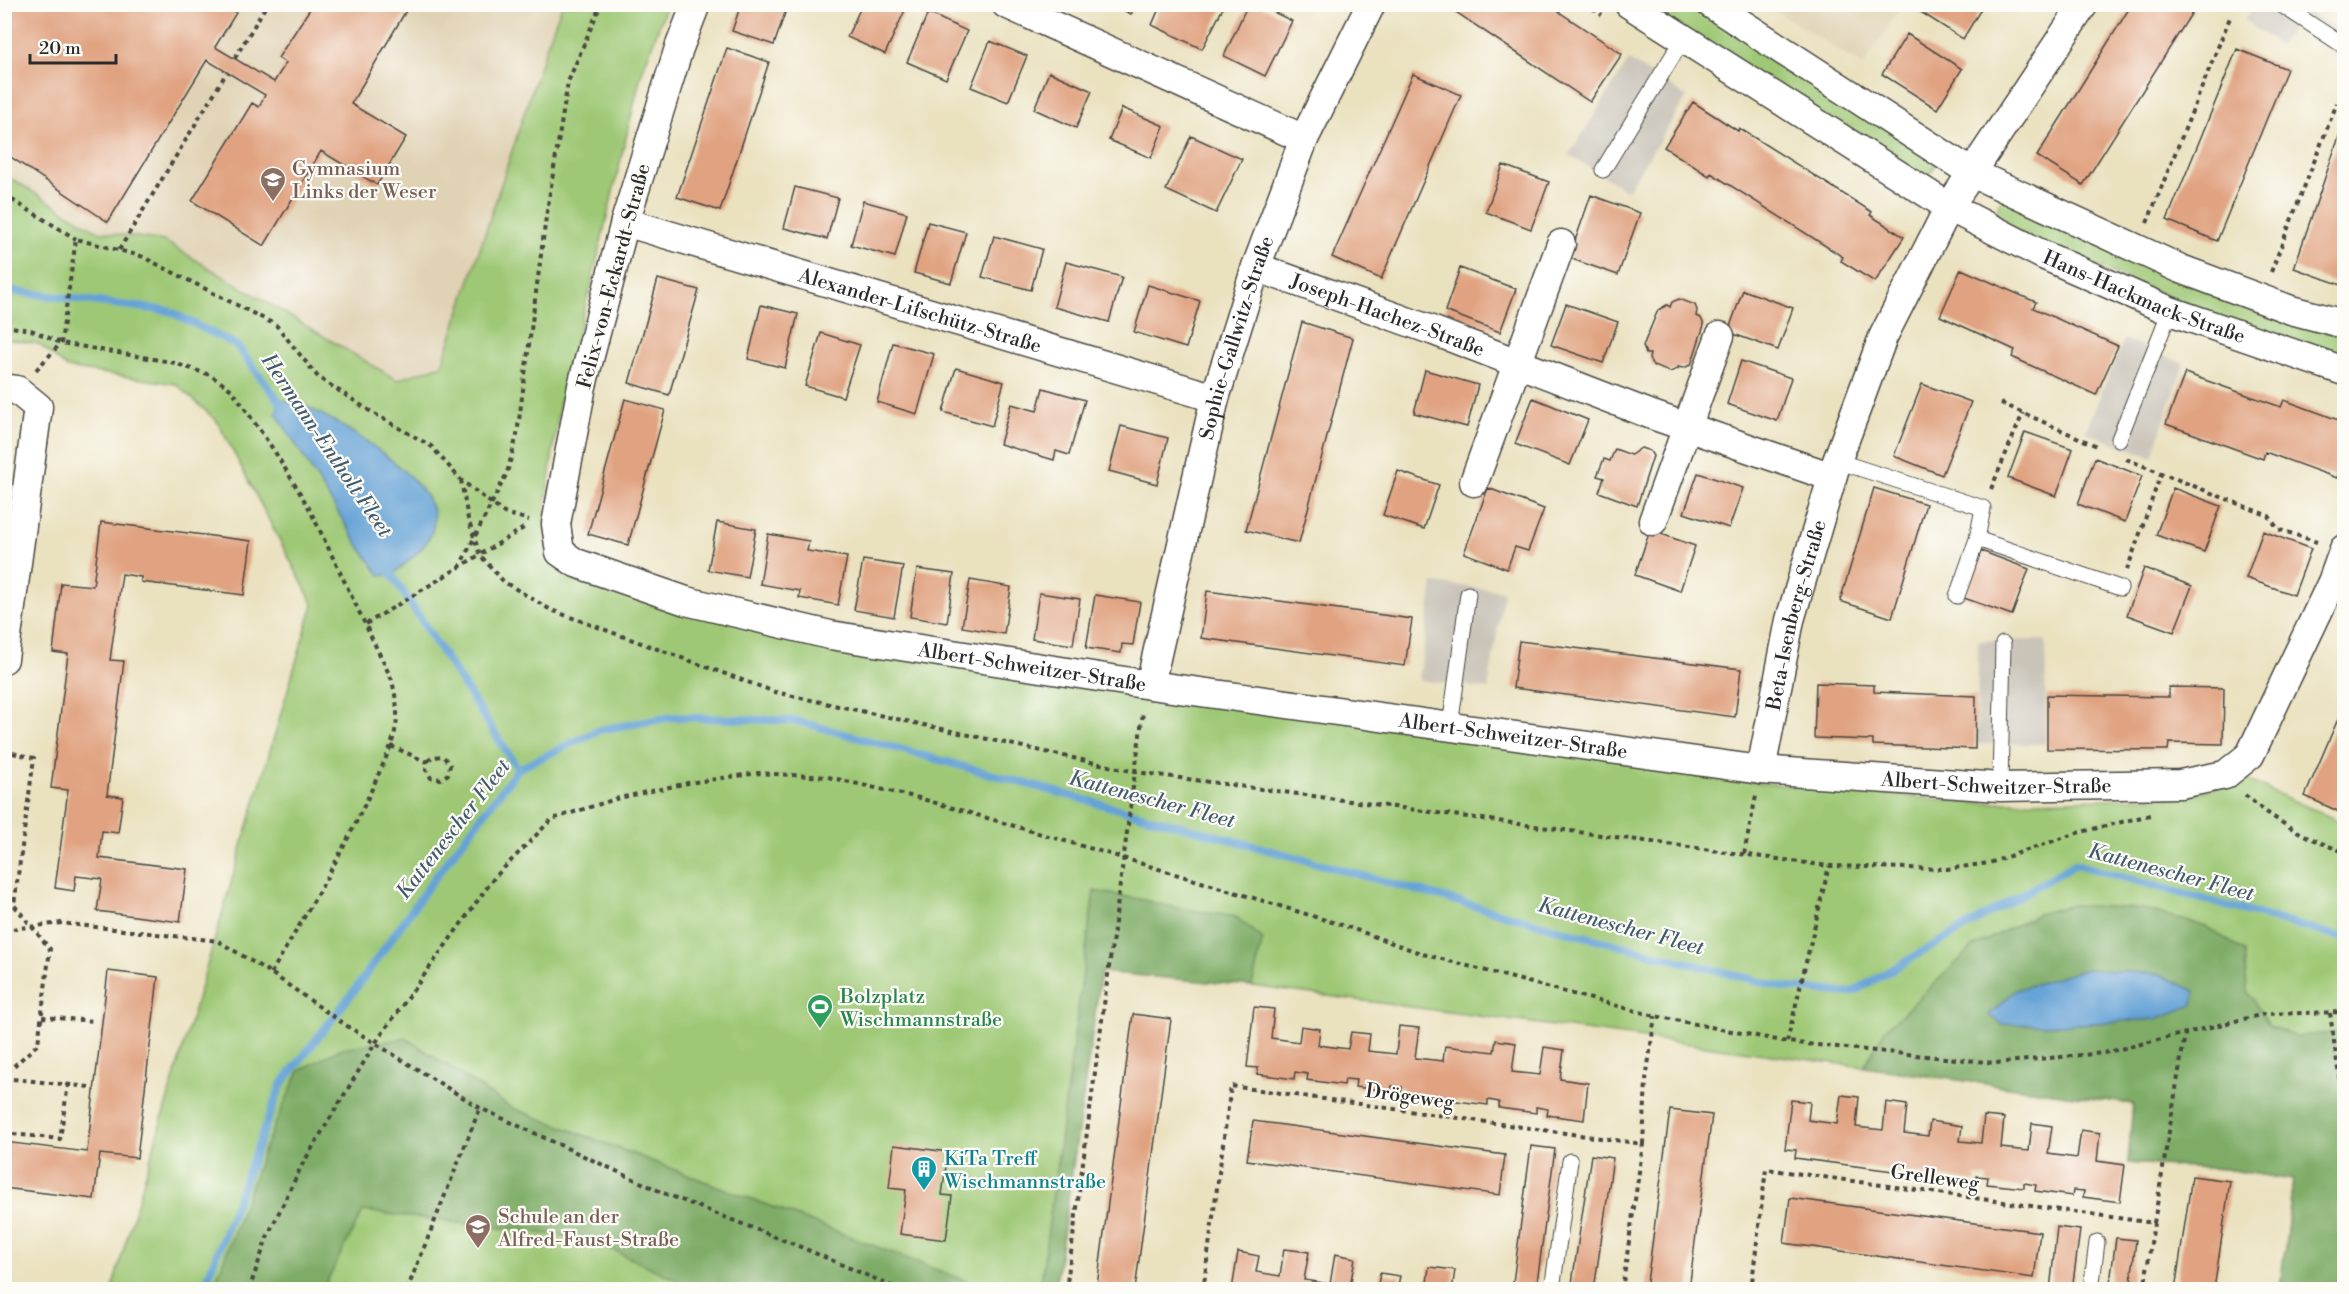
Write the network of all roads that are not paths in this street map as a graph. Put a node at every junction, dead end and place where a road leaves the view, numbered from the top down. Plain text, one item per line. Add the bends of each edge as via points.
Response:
1 (696, 4) edge
2 (1006, 4) edge
3 (1371, 4) edge
4 (1629, 4) edge
5 (1710, 4) edge
6 (2084, 4) edge
7 (2280, 4) edge
8 (1683, 39) junction
9 (2344, 46) edge
10 (1304, 139) junction
11 (1603, 170) dead end
12 (1972, 173) junction
13 (1949, 207) junction
14 (625, 222) junction
15 (1561, 244) dead end
16 (1256, 267) junction
17 (2170, 311) junction
18 (2344, 324) edge
19 (1720, 336) dead end
20 (1518, 364) junction
21 (2344, 371) edge
22 (11, 389) edge
23 (1215, 398) junction
24 (1687, 427) junction
25 (2116, 447) road end
26 (1834, 469) junction
27 (1474, 482) dead end
28 (1653, 520) dead end
29 (1977, 539) junction
30 (2344, 550) edge
31 (560, 552) joint
32 (2120, 588) road end
33 (1468, 594) dead end
34 (1957, 596) dead end
35 (2003, 644) dead end
36 (4, 659) edge
37 (1150, 685) junction
38 (1450, 727) junction
39 (1761, 770) junction
40 (2001, 787) junction
41 (1570, 1161) dead end
42 (2097, 1242) dead end
43 (1552, 1290) edge
44 (2091, 1290) edge

1 - 14 street, Felix-von-Eckardt-Straße
2 - 10 street
3 - 10 street, Sophie-Gallwitz-Straße
4 - 8 street, Hans-Hackmack-Straße
5 - 12 street, Hans-Hackmack-Straße
6 - 12 street
7 - 9 lane
8 - 11 lane
8 - 13 street, Hans-Hackmack-Straße
10 - 16 street, Sophie-Gallwitz-Straße
12 - 13 street
12 - 18 street, Hans-Hackmack-Straße via 2181,269 2291,310
13 - 17 street, Hans-Hackmack-Straße via 2043,255
13 - 26 street, Beta-Isenberg-Straße via 1883,337
14 - 23 street, Alexander-Lifschütz-Straße
14 - 31 street, Felix-von-Eckardt-Straße via 580,398 556,524
15 - 20 street
16 - 20 street, Joseph-Hachez-Straße
16 - 23 street, Sophie-Gallwitz-Straße
17 - 21 street, Hans-Hackmack-Straße
17 - 25 lane
19 - 24 street
20 - 24 street, Joseph-Hachez-Straße
20 - 27 street
22 - 36 street via 38,407
23 - 37 street, Sophie-Gallwitz-Straße
24 - 26 street, Joseph-Hachez-Straße
24 - 28 street
26 - 29 lane via 1983,508
26 - 39 street, Beta-Isenberg-Straße via 1790,620
29 - 32 lane
29 - 34 lane
30 - 40 street, Albert-Schweitzer-Straße via 2250,755 2225,775 2180,784
31 - 37 street, Albert-Schweitzer-Straße via 576,563 686,601 830,635
33 - 38 lane
35 - 40 lane
37 - 38 street, Albert-Schweitzer-Straße
38 - 39 street, Albert-Schweitzer-Straße
39 - 40 street, Albert-Schweitzer-Straße
41 - 43 lane
42 - 44 lane

